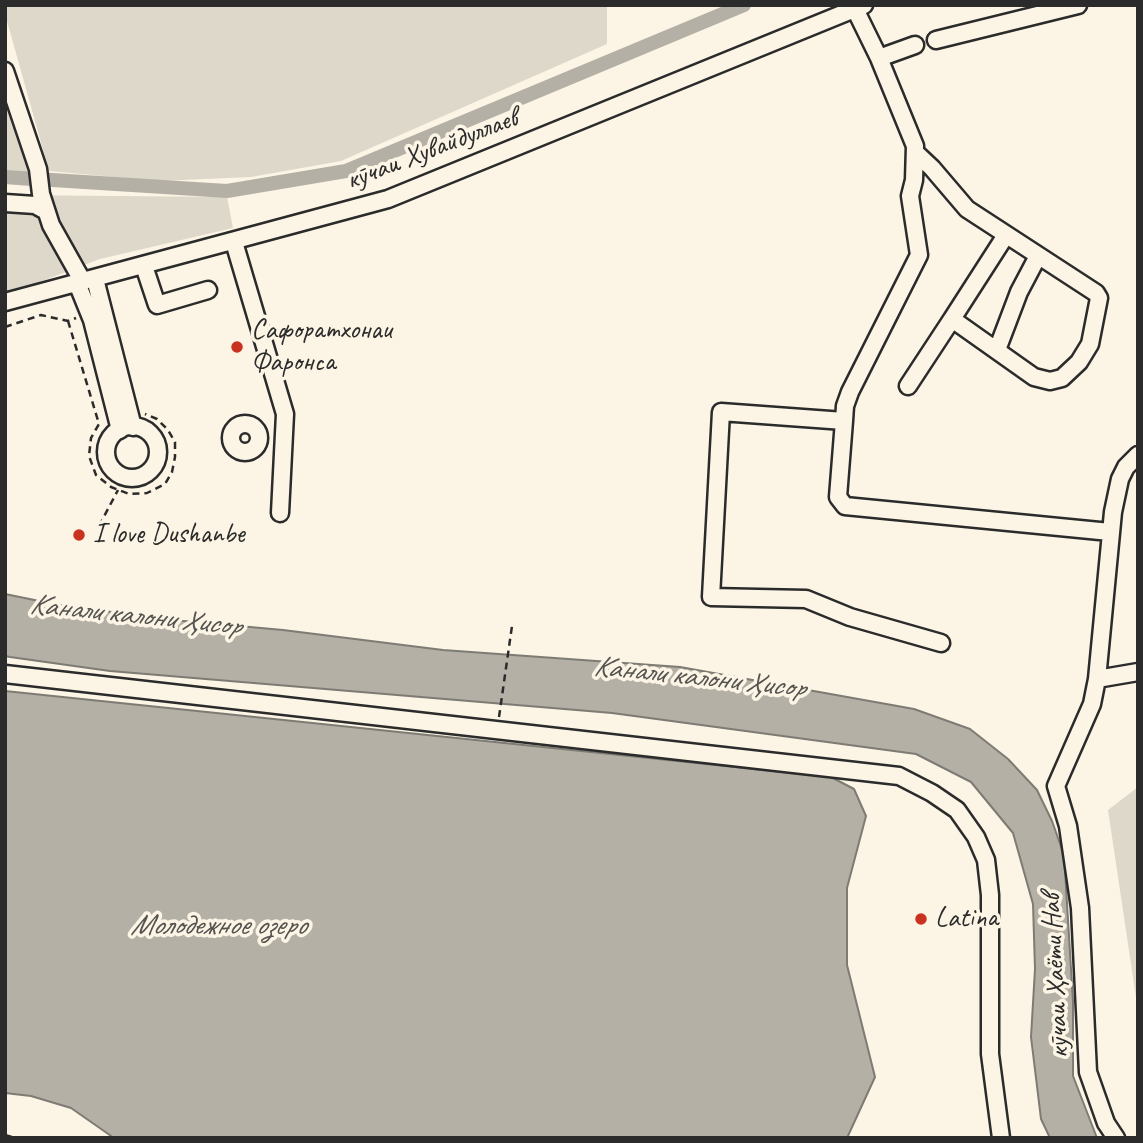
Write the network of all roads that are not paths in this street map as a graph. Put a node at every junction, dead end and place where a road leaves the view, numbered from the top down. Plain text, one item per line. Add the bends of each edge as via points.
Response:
1 (1079, 5) edge
2 (860, 7) edge
3 (936, 40) dead end
4 (915, 45) dead end
5 (879, 58) junction
6 (5, 71) edge
7 (916, 153) junction
8 (5, 203) edge
9 (46, 211) junction
10 (1006, 235) junction
11 (234, 242) junction
12 (1038, 256) junction
13 (144, 266) junction
14 (85, 281) junction
15 (208, 290) dead end
16 (5, 302) edge
17 (952, 319) junction
18 (997, 350) junction
19 (908, 386) dead end
20 (844, 421) junction
21 (126, 428) dead end
22 (284, 429) junction
23 (258, 432) dead end
24 (1138, 455) edge
25 (281, 513) dead end
26 (1110, 532) junction
27 (941, 643) dead end
28 (1138, 672) edge
29 (5, 674) edge
30 (1097, 679) junction
31 (1001, 1138) edge
32 (1116, 1138) edge

1 - 3 street
2 - 5 street
2 - 11 street, кӯчаи Хувайдуллаев via 388,199
4 - 5 street
5 - 7 street
6 - 9 street via 38,169
7 - 10 street via 967,208
7 - 20 street via 910,196 919,255 850,391
8 - 9 street via 35,205
9 - 14 street
10 - 12 street
10 - 17 street
11 - 13 street, кӯчаи Хувайдуллаев
11 - 22 street via 285,414
12 - 18 street
12 - 18 street via 1099,298 1090,344 1062,378 1050,381 1034,377
13 - 14 street, кӯчаи Хувайдуллаев
13 - 15 street via 157,305
14 - 16 street, кӯчаи Хувайдуллаев
14 - 21 street via 92,320
17 - 18 street
17 - 19 street
20 - 26 street via 838,497 849,508
20 - 27 street via 721,412 711,597 806,599
22 - 23 street
22 - 25 street
24 - 26 street, кӯчаи Ҳаёти Нав via 1120,479
26 - 30 street, кӯчаи Ҳаёти Нав
28 - 30 street
29 - 31 street via 899,776 957,810 986,860 990,1054
30 - 32 street, кӯчаи Ҳаёти Нав via 1092,704 1056,786 1072,848 1080,908 1088,1072

